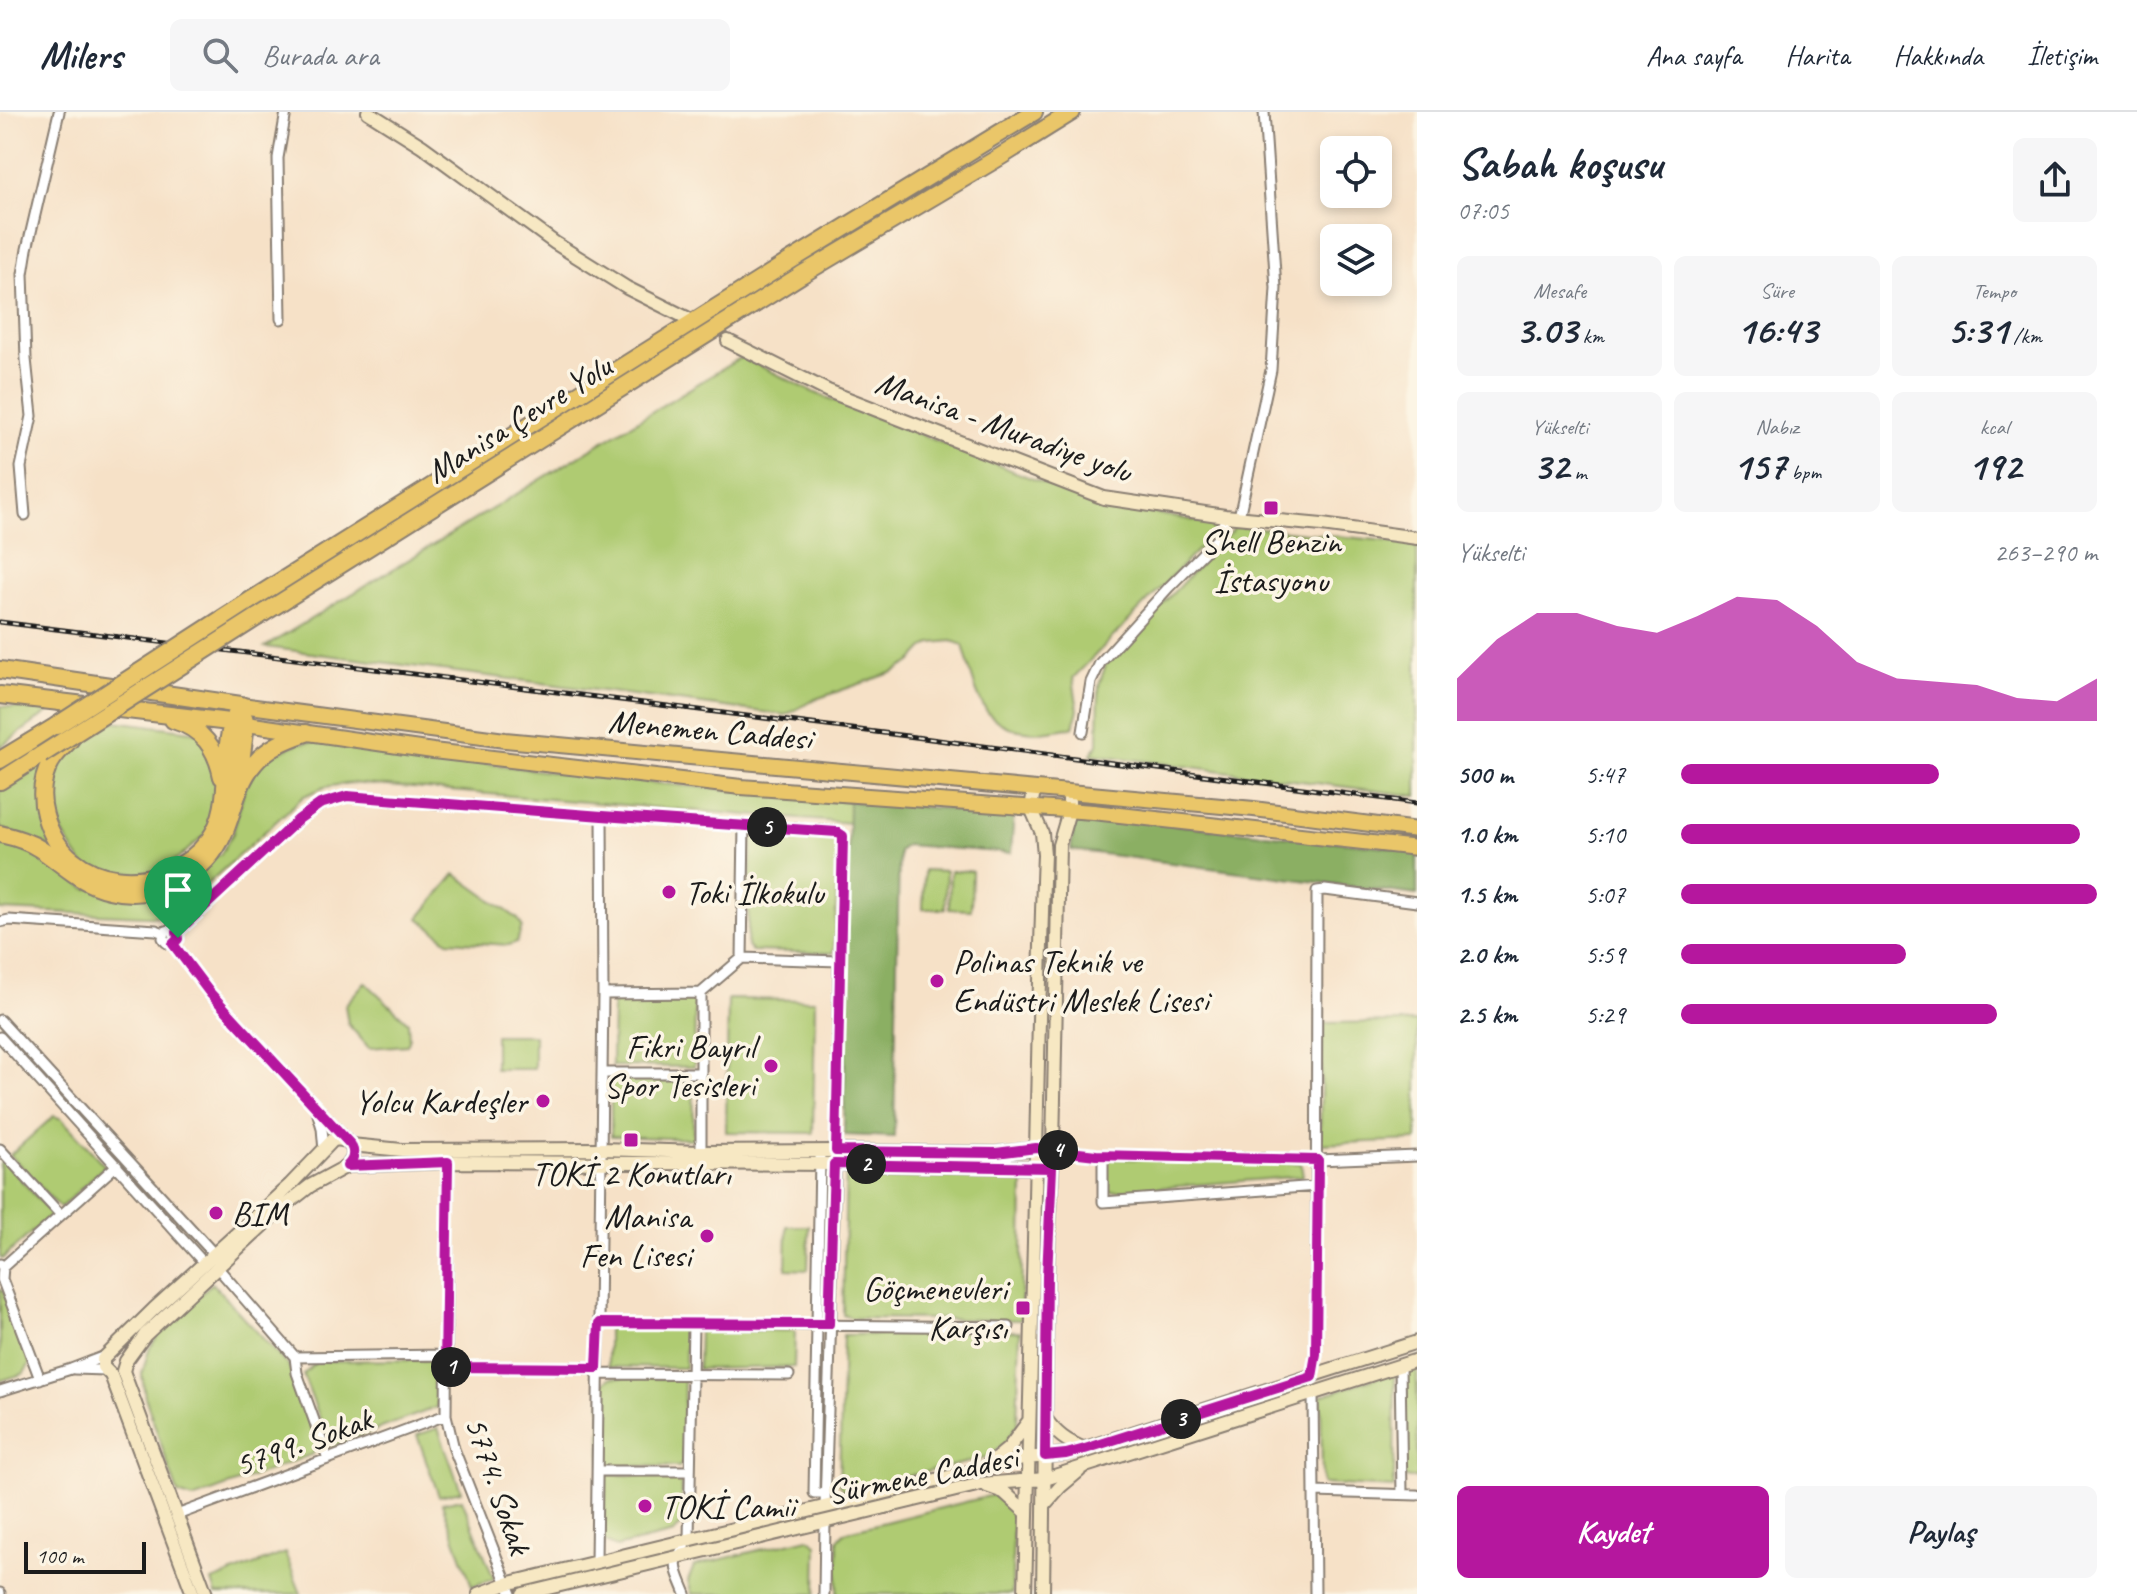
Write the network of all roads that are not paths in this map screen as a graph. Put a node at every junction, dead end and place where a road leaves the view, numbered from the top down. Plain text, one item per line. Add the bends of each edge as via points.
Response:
1 (59, 112) edge
2 (286, 112) edge
3 (368, 112) edge
4 (1034, 112) edge
5 (1072, 112) edge
6 (1264, 112) edge
7 (687, 318) dead end
8 (281, 319) dead end
9 (728, 341) dead end
10 (25, 515) dead end
11 (1225, 516) junction
12 (1239, 517) junction
13 (1417, 538) edge
14 (0, 670) edge
15 (0, 695) edge
16 (241, 705) junction
17 (149, 712) junction
18 (239, 723) junction
19 (84, 727) junction
20 (1083, 732) dead end
21 (306, 733) junction
22 (0, 760) edge
23 (0, 781) edge
24 (231, 790) junction
25 (1034, 790) junction
26 (1069, 792) junction
27 (1031, 808) junction
28 (1069, 811) junction
29 (602, 816) junction
30 (744, 825) junction
31 (1417, 830) edge
32 (0, 834) edge
33 (1417, 848) edge
34 (1417, 902) edge
35 (0, 922) edge
36 (177, 932) junction
37 (164, 933) junction
38 (173, 944) junction
39 (742, 958) junction
40 (839, 961) junction
41 (701, 993) junction
42 (603, 994) junction
43 (0, 1020) edge
44 (0, 1037) edge
45 (602, 1073) junction
46 (700, 1073) junction
47 (316, 1108) junction
48 (349, 1143) junction
49 (1036, 1148) junction
50 (1053, 1149) junction
51 (324, 1151) junction
52 (701, 1152) junction
53 (1, 1153) edge
54 (1103, 1155) junction
55 (601, 1156) junction
56 (1417, 1156) edge
57 (835, 1157) junction
58 (820, 1158) junction
59 (1318, 1160) junction
60 (448, 1162) junction
61 (117, 1165) junction
62 (344, 1167) junction
63 (1035, 1168) junction
64 (1052, 1168) junction
65 (1317, 1186) junction
66 (60, 1214) junction
67 (212, 1262) junction
68 (1, 1266) edge
69 (1, 1280) edge
70 (599, 1323) junction
71 (693, 1324) junction
72 (817, 1324) junction
73 (829, 1324) junction
74 (1009, 1327) dead end
75 (1417, 1342) edge
76 (108, 1353) junction
77 (446, 1355) junction
78 (295, 1357) junction
79 (1417, 1360) edge
80 (1400, 1365) junction
81 (445, 1367) junction
82 (71, 1369) junction
83 (117, 1369) junction
84 (597, 1371) junction
85 (692, 1374) junction
86 (789, 1375) dead end
87 (1312, 1377) junction
88 (40, 1379) junction
89 (0, 1391) edge
90 (1313, 1394) junction
91 (446, 1415) junction
92 (1045, 1418) junction
93 (1030, 1419) junction
94 (1085, 1449) junction
95 (1045, 1456) junction
96 (1027, 1458) junction
97 (328, 1459) junction
98 (1086, 1465) junction
99 (983, 1470) junction
100 (597, 1471) junction
101 (689, 1471) junction
102 (1045, 1479) junction
103 (1027, 1481) junction
104 (981, 1484) junction
105 (1314, 1492) junction
106 (825, 1493) junction
107 (1402, 1494) junction
108 (1417, 1495) edge
109 (1044, 1505) junction
110 (825, 1507) junction
111 (1027, 1513) junction
112 (177, 1515) junction
113 (825, 1522) junction
114 (689, 1539) junction
115 (676, 1557) junction
116 (596, 1562) junction
117 (508, 1589) edge
118 (193, 1594) edge
119 (206, 1594) edge
120 (479, 1594) edge
121 (523, 1594) edge
122 (686, 1594) edge
123 (824, 1594) edge
124 (1025, 1594) edge
125 (1043, 1594) edge
126 (1315, 1594) edge

1 - 10 street via 23,274 32,416 21,467
2 - 8 street via 278,158
3 - 7 street via 555,243
4 - 22 highway, Manisa Çevre Yolu, bridge
5 - 19 highway, Manisa Çevre Yolu, bridge via 801,275
6 - 12 street via 1276,288 1271,370
9 - 11 street, Manisa - Muradiye yolu via 828,391 1104,498
11 - 12 street, Manisa - Muradiye yolu
11 - 20 street via 1221,535 1100,663 1091,682
12 - 13 street, Manisa - Muradiye yolu
14 - 16 highway, Menemen Caddesi
15 - 17 highway, Menemen Caddesi
16 - 18 highway
16 - 25 main road, Menemen Caddesi via 519,742
17 - 18 highway, Menemen Caddesi
17 - 24 highway via 200,732 214,749
18 - 21 main road, Menemen Caddesi
18 - 24 highway via 238,777
19 - 23 highway, Manisa Çevre Yolu, bridge
19 - 24 highway via 52,760 41,790 42,804 57,841 70,857 106,877 133,880 182,866 211,837
21 - 24 highway via 270,748
21 - 27 main road, Menemen Caddesi via 741,787
24 - 32 highway via 223,835 210,856 179,882 155,891 108,890 75,875 40,849
25 - 26 main road, Menemen Caddesi
25 - 27 street
26 - 28 street
26 - 31 main road, Menemen Caddesi
27 - 28 main road, Menemen Caddesi
27 - 49 street via 1044,854
28 - 33 main road, Menemen Caddesi
28 - 50 street via 1059,845
29 - 30 street
29 - 36 street via 331,799 299,819
29 - 42 street
30 - 39 street
30 - 40 street via 843,836
34 - 59 street via 1317,891
35 - 37 street via 66,922
36 - 37 street
36 - 38 street
37 - 38 street via 166,942
38 - 47 street via 210,993
39 - 40 street
39 - 41 street
40 - 57 street
41 - 42 street
41 - 46 street
42 - 45 street
43 - 67 street
44 - 61 street
45 - 46 street
45 - 55 street
46 - 52 street
47 - 48 street
47 - 51 street
48 - 51 street via 338,1138
48 - 55 street via 402,1150
48 - 62 street via 353,1159
49 - 50 street
49 - 57 street
49 - 63 street
50 - 54 street
50 - 64 street
51 - 62 street via 329,1164
51 - 67 street
52 - 55 street
52 - 58 street
53 - 66 street
54 - 59 street
54 - 65 street via 1103,1202
55 - 58 street
55 - 60 street
55 - 70 street
56 - 59 street
57 - 58 street
57 - 63 street
57 - 73 street
58 - 72 street
59 - 65 street
60 - 62 street
60 - 77 street, 5774. Sokak
61 - 66 street
61 - 67 street
62 - 67 street via 310,1186
63 - 64 street
63 - 93 street
64 - 92 street
65 - 87 street
66 - 68 street
67 - 76 street
67 - 78 street
67 - 83 street
68 - 69 street
69 - 88 street
70 - 71 street
70 - 84 street
71 - 72 street
71 - 85 street
72 - 73 street
72 - 106 street via 814,1493
73 - 74 street
73 - 106 street
75 - 87 street, Sürmene Caddesi
76 - 82 street
76 - 83 street via 102,1363
76 - 83 street via 123,1354
77 - 78 street
77 - 81 street, 5774. Sokak
78 - 97 street
79 - 80 street, Sürmene Caddesi
80 - 90 street, Sürmene Caddesi
80 - 107 street
81 - 84 street
81 - 91 street, 5774. Sokak
82 - 83 street
82 - 88 street
83 - 112 street
83 - 118 street
84 - 85 street
84 - 100 street
85 - 86 street
85 - 101 street
87 - 90 street
87 - 94 street, Sürmene Caddesi
88 - 89 street
90 - 98 street, Sürmene Caddesi
90 - 105 street
91 - 97 street, 5799. Sokak
91 - 117 street, 5774. Sokak
92 - 94 street via 1055,1433
92 - 95 street
93 - 96 street
93 - 99 street via 1008,1449
94 - 95 street, Sürmene Caddesi
95 - 96 street, Sürmene Caddesi
95 - 102 street
96 - 99 street, Sürmene Caddesi
96 - 103 street
97 - 112 street, 5799. Sokak
98 - 102 street, Sürmene Caddesi
98 - 109 street
99 - 110 street, Sürmene Caddesi
100 - 101 street
100 - 116 street
101 - 114 street
102 - 103 street, Sürmene Caddesi
102 - 109 street
103 - 104 street, Sürmene Caddesi
103 - 111 street
104 - 111 street via 1004,1492
104 - 113 street, Sürmene Caddesi
105 - 107 street
105 - 126 street
106 - 110 street
107 - 108 street
109 - 125 street
110 - 114 street, Sürmene Caddesi
111 - 124 street
112 - 119 street
113 - 115 street, Sürmene Caddesi
113 - 123 street
114 - 115 street
114 - 116 street, Sürmene Caddesi
115 - 121 street, Sürmene Caddesi
115 - 122 street
116 - 117 street, Sürmene Caddesi
117 - 120 street, Sürmene Caddesi

